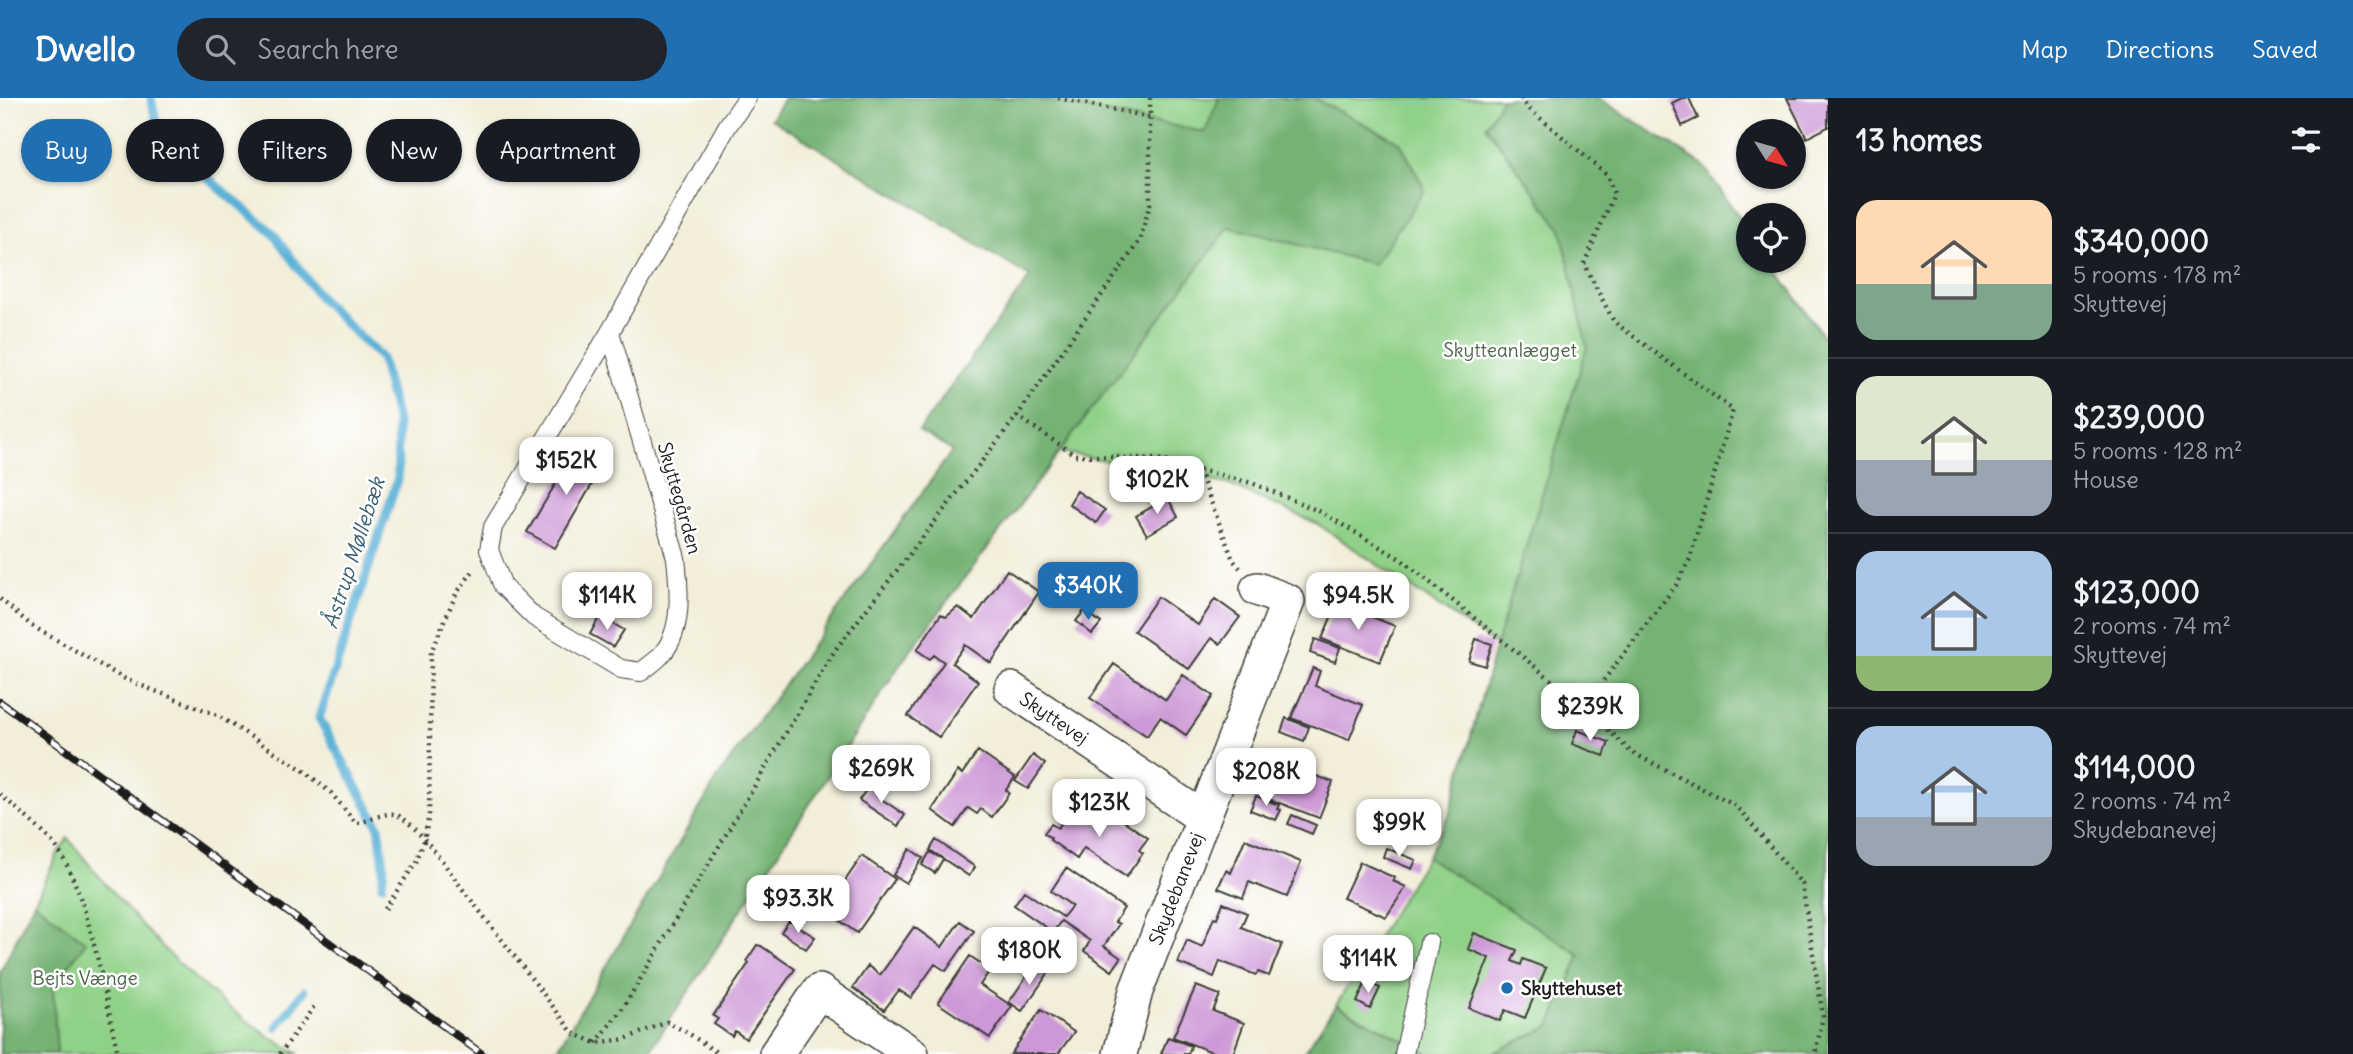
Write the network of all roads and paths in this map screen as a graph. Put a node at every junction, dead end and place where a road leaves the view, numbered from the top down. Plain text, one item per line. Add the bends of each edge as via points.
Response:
1 (747, 98) edge
2 (1058, 98) edge
3 (1150, 98) edge
4 (1521, 98) edge
5 (1150, 117) junction
6 (610, 332) junction
7 (1017, 416) junction
8 (1198, 469) junction
9 (489, 550) junction
10 (1257, 589) joint
11 (0, 599) edge
12 (1011, 690) dead end
13 (1584, 706) junction
14 (0, 794) edge
15 (1203, 818) junction
16 (424, 841) junction
17 (385, 909) dead end
18 (1429, 943) dead end
19 (315, 1006) dead end
20 (596, 1043) junction
21 (118, 1054) edge
22 (279, 1054) edge
23 (719, 1054) edge
24 (776, 1054) edge
25 (912, 1054) edge
26 (1120, 1054) edge
27 (1404, 1054) edge
28 (1815, 1054) edge

1 - 6 lane
2 - 5 path
3 - 5 path
4 - 13 path via 1607,175 1614,194 1584,264 1614,322 1734,410 1689,561 1677,584
5 - 7 path via 1150,204 1140,240
6 - 9 lane via 493,527
6 - 9 lane, Skyttegården via 676,558 680,594 675,628 664,653 641,672 621,669 534,617 503,586
7 - 8 path via 1075,455 1157,459
7 - 20 path via 835,650 625,1005
8 - 10 path via 1233,560
8 - 13 path via 1252,483 1321,512 1402,560
9 - 16 path via 456,594 431,652 429,814
10 - 15 street, Skydebanevej via 1288,601
11 - 16 path via 32,626 127,680 217,715 303,770 331,793 356,823 394,813 408,821
12 - 15 street, Skyttevej
13 - 28 path via 1631,752 1735,806 1802,884 1823,1017
14 - 21 path via 57,849 76,886
15 - 26 street, Skydebanevej via 1136,991
16 - 17 path via 416,862
16 - 20 path via 573,1033
18 - 27 lane
19 - 22 path
20 - 23 path via 625,1039 667,1022
24 - 25 street via 819,990

